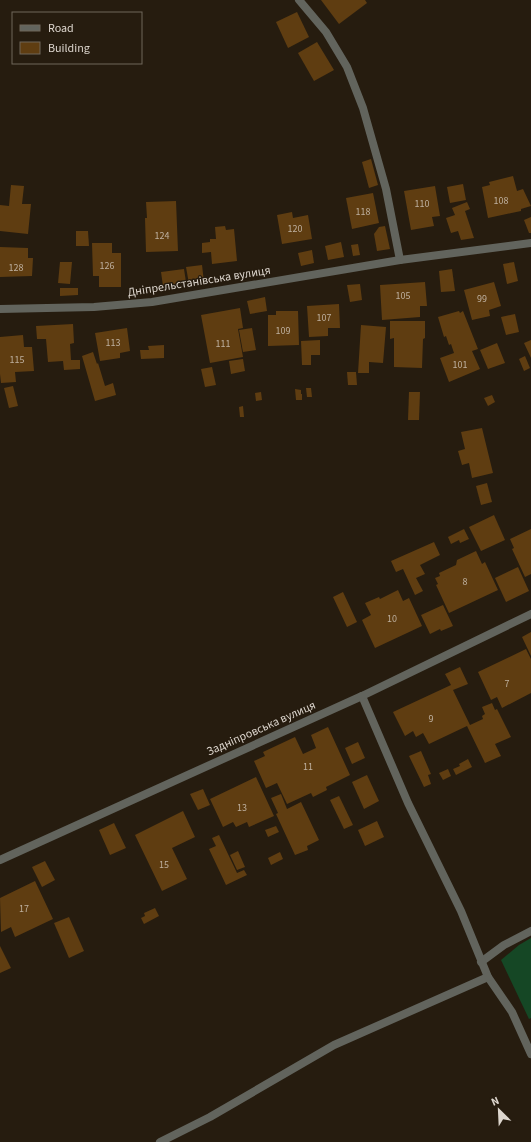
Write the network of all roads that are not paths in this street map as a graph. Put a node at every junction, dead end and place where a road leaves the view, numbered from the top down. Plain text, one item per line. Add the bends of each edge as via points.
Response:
1 (299, 0) edge
2 (531, 243) edge
3 (400, 260) junction
4 (0, 309) edge
5 (531, 614) edge
6 (362, 696) junction
7 (0, 860) edge
8 (531, 931) edge
9 (481, 962) junction
10 (488, 977) junction
11 (531, 1054) edge
12 (160, 1142) edge

1 - 3 street via 326,32 344,61 363,108 386,189
2 - 3 street, Дніпрельстанівська вулиця
3 - 4 street, Дніпрельстанівська вулиця via 152,302 94,307
5 - 6 street, Задніпровська вулиця
6 - 7 street, Задніпровська вулиця
6 - 9 street via 408,803 461,911
8 - 9 street via 504,945
9 - 10 street
10 - 11 street via 512,1012
10 - 12 street via 334,1045 210,1117

